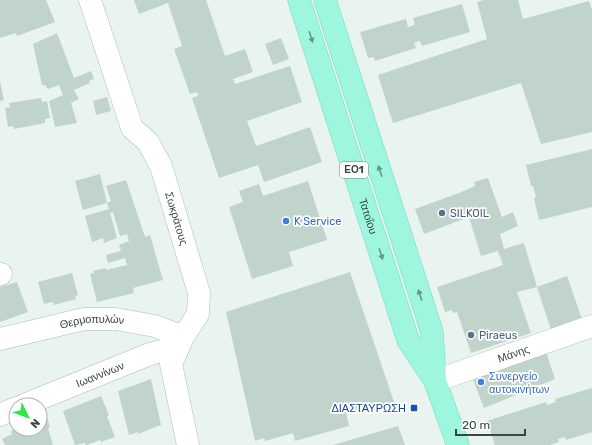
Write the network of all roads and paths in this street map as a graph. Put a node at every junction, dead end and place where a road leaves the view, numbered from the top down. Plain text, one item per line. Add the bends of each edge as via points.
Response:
1 (90, 0) edge
2 (299, 0) edge
3 (326, 0) edge
4 (592, 326) edge
5 (0, 339) edge
6 (180, 342) junction
7 (435, 381) junction
8 (44, 397) edge
9 (188, 445) edge
10 (458, 445) edge

1 - 6 street, Σωκράτους via 132,128 148,142 161,166 199,293 198,314
2 -> 7 main road, Τατοΐου / ΕΟ1 via 408,340
7 -> 3 main road, Τατοΐου / ΕΟ1 via 432,332
4 - 7 street, Μάνης
5 - 6 street, Θερμοπυλών via 84,319 116,319 155,326
6 - 8 street, Ιωαννίνων
6 - 9 street, Σωκράτους via 171,364
7 - 10 main road, Τατοΐου / ΕΟ1

